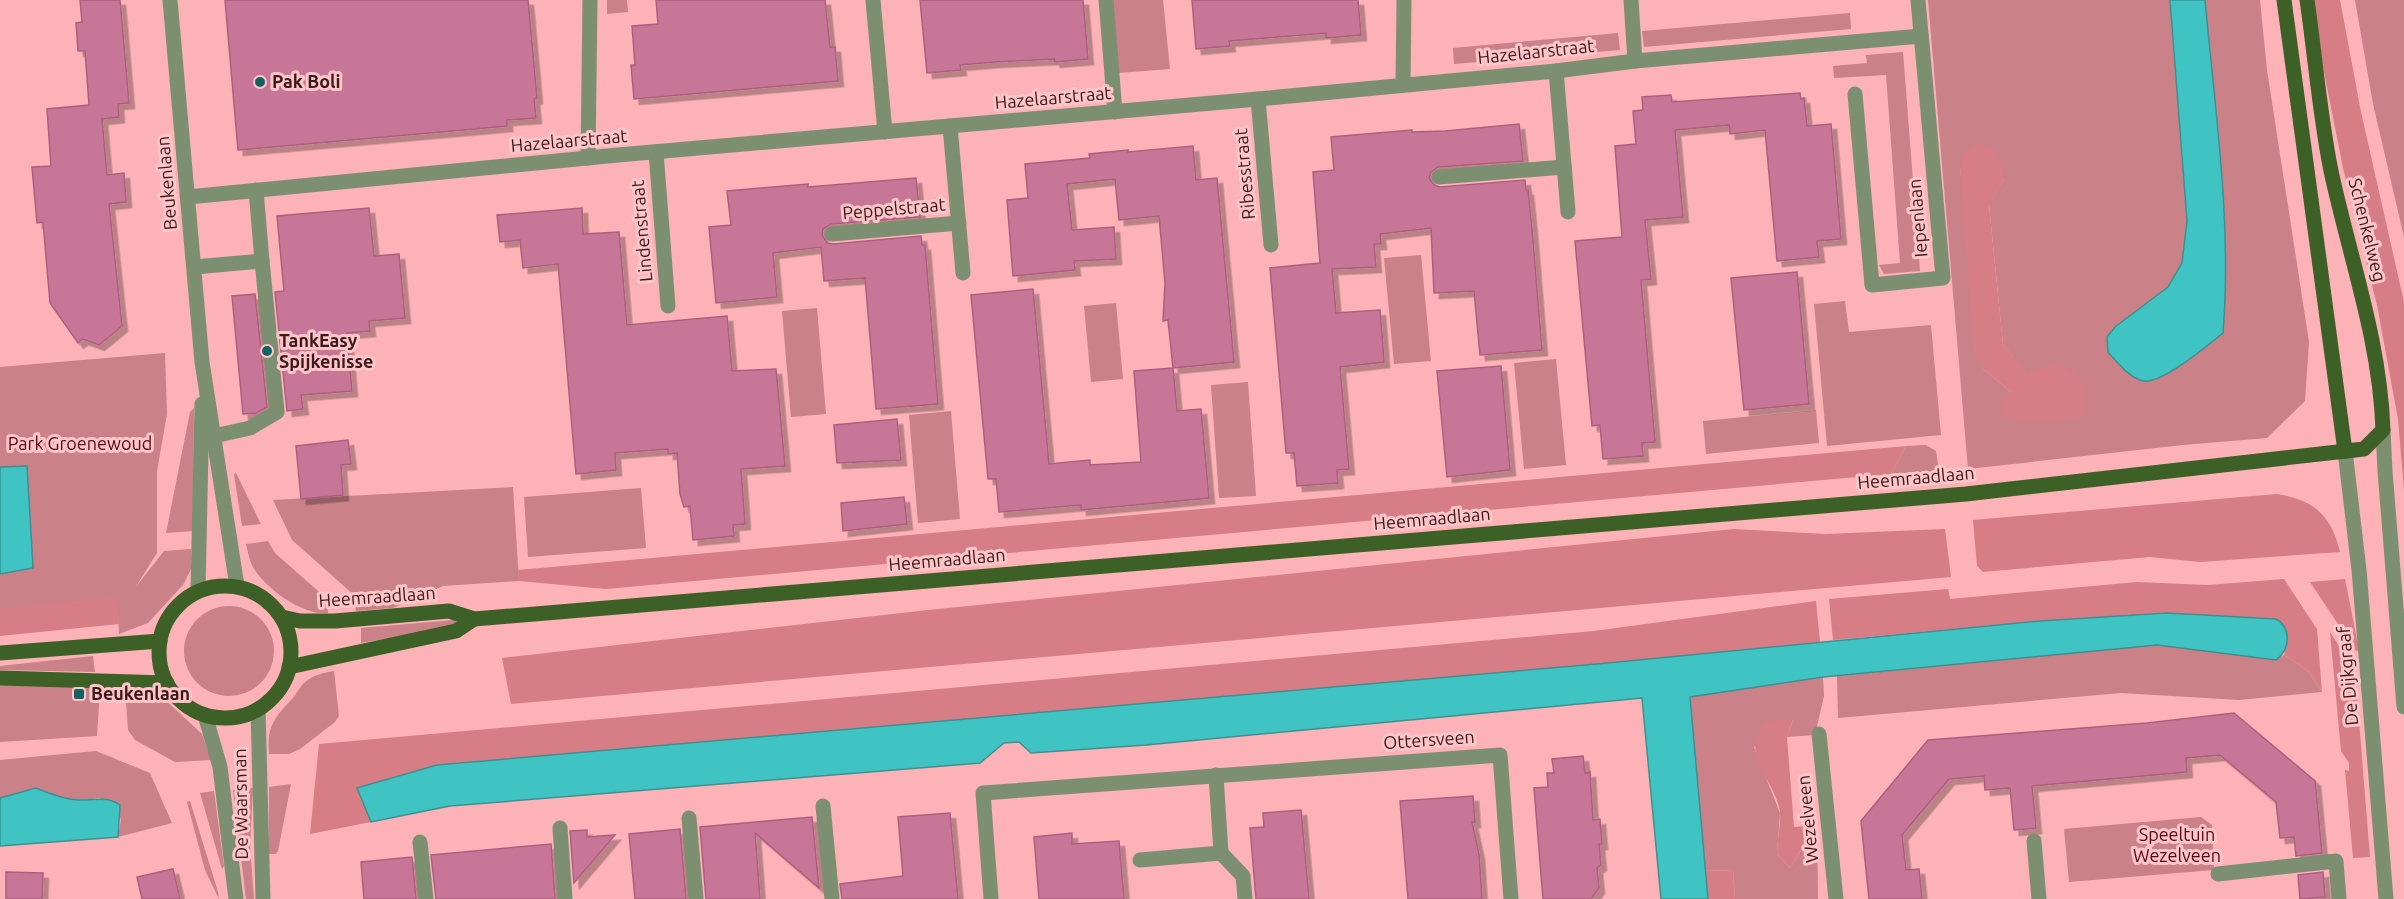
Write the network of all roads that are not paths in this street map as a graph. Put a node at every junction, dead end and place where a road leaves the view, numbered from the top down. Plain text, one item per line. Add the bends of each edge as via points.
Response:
1 (170, 0) edge
2 (590, 0) edge
3 (873, 0) edge
4 (1106, 0) edge
5 (1404, 0) edge
6 (1631, 0) edge
7 (1918, 0) edge
8 (2284, 0) edge
9 (2307, 0) edge
10 (1921, 36) junction
11 (1635, 61) junction
12 (1556, 71) junction
13 (1403, 85) junction
14 (1855, 94) dead end
15 (1258, 99) junction
16 (1115, 112) junction
17 (950, 126) junction
18 (885, 132) junction
19 (656, 152) junction
20 (588, 158) junction
21 (1564, 167) junction
22 (1439, 177) dead end
23 (256, 190) junction
24 (188, 196) junction
25 (1568, 212) dead end
26 (958, 223) junction
27 (832, 234) dead end
28 (1271, 245) dead end
29 (262, 261) junction
30 (195, 267) junction
31 (963, 273) dead end
32 (668, 306) dead end
33 (202, 362) junction
34 (2383, 430) junction
35 (214, 436) junction
36 (2364, 449) junction
37 (2345, 451) junction
38 (2385, 471) junction
39 (237, 586) junction
40 (198, 591) junction
41 (282, 617) junction
42 (474, 619) junction
43 (160, 641) junction
44 (0, 653) edge
45 (290, 667) junction
46 (0, 678) edge
47 (166, 683) junction
48 (2404, 707) edge
49 (258, 709) junction
50 (205, 715) junction
51 (1819, 734) dead end
52 (1216, 775) junction
53 (823, 806) dead end
54 (689, 818) dead end
55 (560, 828) dead end
56 (2034, 841) dead end
57 (420, 842) dead end
58 (1221, 853) junction
59 (1140, 860) dead end
60 (2218, 874) dead end
61 (236, 899) edge
62 (263, 899) edge
63 (426, 899) edge
64 (565, 899) edge
65 (696, 899) edge
66 (832, 899) edge
67 (991, 899) edge
68 (1245, 899) edge
69 (1511, 899) edge
70 (1836, 899) edge
71 (2039, 899) edge
72 (2339, 899) edge
73 (2386, 899) edge

1 - 24 street, Beukenlaan
2 - 20 street
3 - 18 street
4 - 16 street
5 - 13 street
6 - 11 street
7 - 10 street, Iepenlaan
8 - 37 main road
9 - 34 main road, Schenkelweg via 2331,170 2371,325
10 - 11 street, Hazelaarstraat
10 - 14 street, Iepenlaan via 1943,278 1872,285
11 - 12 street, Hazelaarstraat
12 - 13 street, Hazelaarstraat
12 - 21 street
13 - 15 street, Hazelaarstraat
15 - 16 street, Hazelaarstraat
15 - 28 street, Ribesstraat
16 - 17 street, Hazelaarstraat
17 - 18 street, Hazelaarstraat
17 - 26 street, Peppelstraat
18 - 19 street, Hazelaarstraat
19 - 20 street, Hazelaarstraat
19 - 32 street, Lindenstraat
20 - 23 street, Hazelaarstraat
21 - 22 street
21 - 25 street
23 - 24 street, Hazelaarstraat
23 - 29 street
24 - 30 street, Beukenlaan
26 - 27 street, Peppelstraat
26 - 31 street, Peppelstraat
29 - 30 street
29 - 35 street via 276,412 250,428
30 - 33 street, Beukenlaan
33 - 35 street, Beukenlaan
33 - 40 street, Beukenlaan
34 - 36 main road
34 - 38 street, Schenkelweg
35 - 39 street, Beukenlaan
36 - 37 main road, Heemraadlaan
36 - 38 street
37 - 42 main road, Heemraadlaan via 1956,494
37 - 73 street, De Dijkgraaf via 2359,570
38 - 48 street
39 - 40 main road
39 - 41 main road via 270,603
40 - 43 main road via 173,611
41 - 42 main road, Heemraadlaan via 334,621 448,611
41 - 45 main road via 289,633
42 - 45 main road, Heemraadlaan via 456,631
43 - 44 main road
43 - 47 main road
45 - 49 main road via 272,698
46 - 47 main road
47 - 50 main road via 182,702
49 - 50 main road via 241,716
49 - 62 street, De Waarsman
50 - 61 street, De Waarsman via 220,767
51 - 70 street, Wezelveen
52 - 58 street
52 - 67 street, Ottersveen via 983,793
52 - 69 street, Ottersveen via 1500,755
53 - 66 street
54 - 65 street
55 - 64 street
56 - 71 street
57 - 63 street
58 - 59 street
58 - 68 street via 1243,876
60 - 72 street via 2336,861

